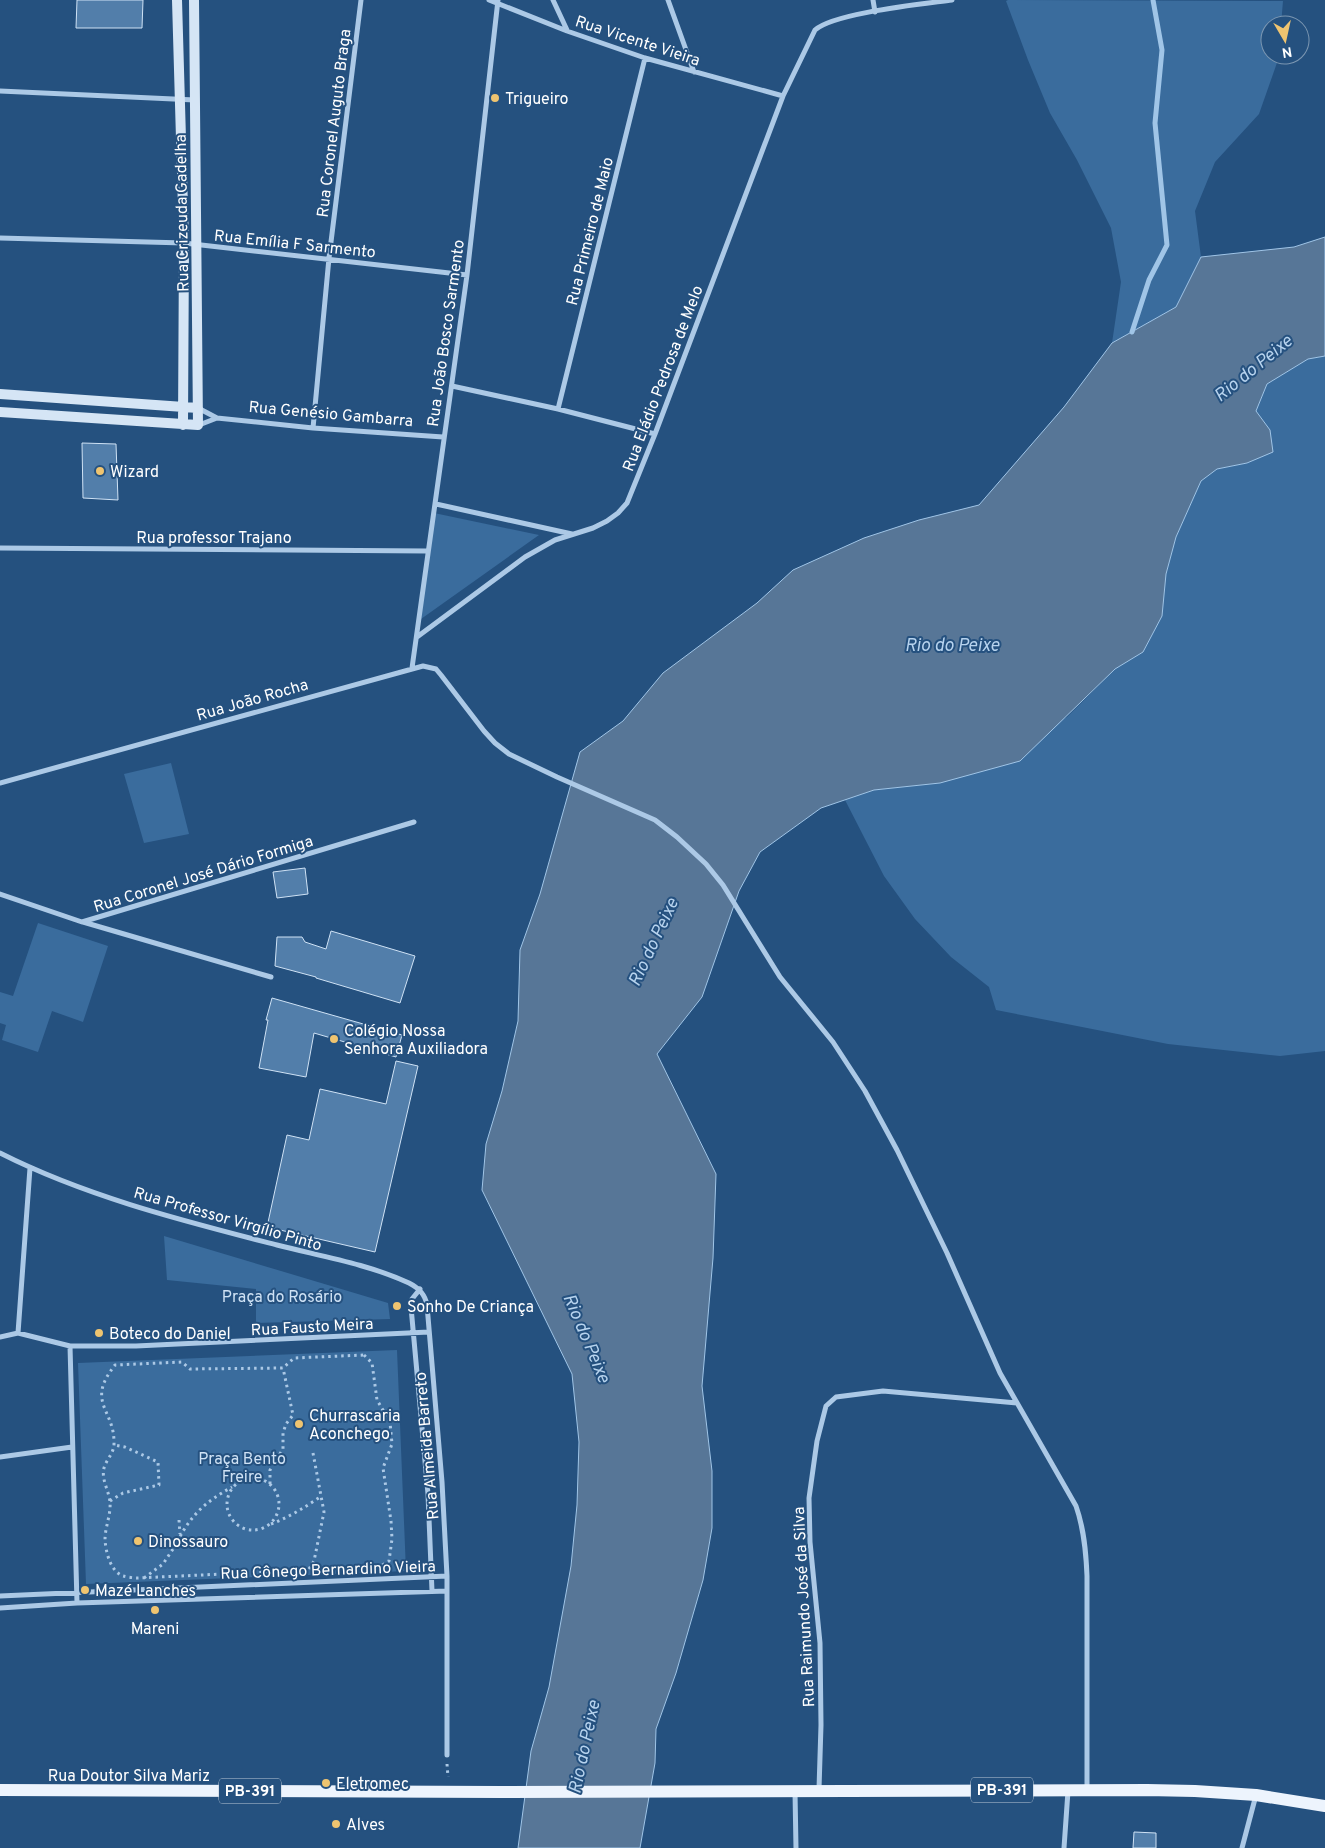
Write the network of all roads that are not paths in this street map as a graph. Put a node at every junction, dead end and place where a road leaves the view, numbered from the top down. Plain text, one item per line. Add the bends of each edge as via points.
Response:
1 (177, 0) edge
2 (194, 0) edge
3 (361, 0) edge
4 (489, 0) edge
5 (553, 0) edge
6 (668, 0) edge
7 (873, 0) edge
8 (952, 0) edge
9 (498, 1) edge
10 (875, 12) junction
11 (567, 31) junction
12 (645, 58) junction
13 (694, 72) junction
14 (0, 91) edge
15 (783, 96) junction
16 (180, 100) junction
17 (195, 100) junction
18 (0, 238) edge
19 (184, 243) junction
20 (197, 245) junction
21 (329, 258) junction
22 (467, 275) junction
23 (452, 386) junction
24 (0, 394) edge
25 (183, 407) junction
26 (198, 408) junction
27 (558, 410) junction
28 (0, 412) edge
29 (217, 418) junction
30 (183, 425) junction
31 (198, 426) junction
32 (313, 428) junction
33 (655, 434) junction
34 (443, 437) junction
35 (436, 504) junction
36 (572, 534) junction
37 (0, 548) edge
38 (428, 551) junction
39 (417, 637) junction
40 (412, 668) junction
41 (0, 783) edge
42 (414, 822) dead end
43 (0, 894) edge
44 (82, 922) junction
45 (271, 977) dead end
46 (0, 1153) edge
47 (30, 1168) junction
48 (420, 1289) junction
49 (429, 1332) junction
50 (18, 1333) junction
51 (414, 1334) junction
52 (0, 1337) edge
53 (70, 1346) junction
54 (1017, 1403) junction
55 (72, 1448) junction
56 (0, 1457) edge
57 (447, 1576) junction
58 (433, 1577) junction
59 (447, 1591) junction
60 (78, 1592) junction
61 (432, 1592) junction
62 (0, 1596) edge
63 (78, 1603) junction
64 (0, 1608) edge
65 (447, 1755) road end
66 (0, 1790) edge
67 (1068, 1790) junction
68 (1087, 1790) junction
69 (819, 1791) junction
70 (795, 1792) junction
71 (1256, 1795) junction
72 (1325, 1806) edge
73 (796, 1848) edge
74 (1064, 1848) edge
75 (1242, 1848) edge

1 - 16 street, Rua Crizeuda Gadelha
2 - 17 street, Rua Crizeuda Gadelha
3 - 21 street, Rua Coronel Auguto Braga
4 - 9 street, Rua Vicente Vieira
5 - 11 street
6 - 13 street
7 - 10 street
8 - 10 street
9 - 11 street, Rua Vicente Vieira
9 - 22 street, Rua João Bosco Sarmento
10 - 15 street, Rua Eládio Pedrosa de Melo via 829,22 815,30
11 - 12 street, Rua Vicente Vieira
12 - 13 street, Rua Vicente Vieira
12 - 27 street, Rua Primeiro de Maio
13 - 15 street, Rua Vicente Vieira
14 - 16 street
15 - 33 street, Rua Eládio Pedrosa de Melo
16 - 17 street
16 - 19 street, Rua Crizeuda Gadelha
17 - 20 street, Rua Crizeuda Gadelha
18 - 19 street, Rua Emília F Sarmento
19 - 20 street, Rua Emília F Sarmento
19 - 25 street, Rua Crizeuda Gadelha
20 - 21 street, Rua Emília F Sarmento
20 - 26 street, Rua Crizeuda Gadelha
21 - 22 street, Rua Emília F Sarmento
21 - 32 street, Rua Coronel Auguto Braga
22 - 23 street, Rua João Bosco Sarmento
23 - 27 street
23 - 34 street, Rua João Bosco Sarmento
24 - 25 street, Rua Genésio Gambarra
25 - 26 street, Rua Genésio Gambarra
25 - 30 street, Rua Crizeuda Gadelha
26 - 29 street, Rua Genésio Gambarra
26 - 31 street, Rua Crizeuda Gadelha
27 - 33 street
28 - 30 street, Rua Genésio Gambarra
29 - 31 street, Rua Genésio Gambarra
29 - 32 street, Rua Genésio Gambarra
30 - 31 street, Rua Genésio Gambarra
32 - 34 street, Rua Genésio Gambarra
33 - 36 street, Rua Eládio Pedrosa de Melo via 626,503 618,513 593,528
34 - 35 street, Rua João Bosco Sarmento
35 - 36 street
35 - 38 street, Rua João Bosco Sarmento
36 - 39 street, Rua Eládio Pedrosa de Melo via 525,558
37 - 38 street, Rua professor Trajano
38 - 39 street, Rua João Bosco Sarmento
39 - 40 street, Rua João Bosco Sarmento
40 - 41 street, Rua João Rocha
40 - 54 street, Rua João Rocha via 436,669 484,731 508,754 655,820 706,864 723,885 780,977 833,1042 865,1091 897,1150 951,1262 987,1347
42 - 44 street, Rua Coronel José Dário Formiga
43 - 44 street, Rua Coronel José Dário Formiga
44 - 45 street
46 - 47 street, Rua Professor Virgílio Pinto
47 - 48 street, Rua Professor Virgílio Pinto via 111,1198 372,1270
47 - 50 street
48 - 49 street, Rua Almeida Barreto via 426,1299
48 - 51 street, Rua Almeida Barreto via 412,1299
49 - 51 street, Rua Fausto Meira
49 - 57 street, Rua Almeida Barreto
50 - 52 street
50 - 53 street, Rua Fausto Meira
51 - 53 street, Rua Fausto Meira
51 - 58 street, Rua Almeida Barreto
53 - 55 street
54 - 68 street, Rua João Rocha via 1070,1493 1082,1522 1086,1545 1088,1644
54 - 69 street, Rua Raimundo José da Silva via 883,1390 836,1396 826,1406 809,1498 820,1643 822,1725
55 - 56 street
55 - 60 street
57 - 58 street, Rua Cônego Bernardino Vieira
57 - 59 street, Rua Almeida Barreto
58 - 60 street, Rua Cônego Bernardino Vieira
58 - 61 street, Rua Almeida Barreto
59 - 61 street
59 - 65 street, Rua Almeida Barreto
60 - 62 street, Rua Cônego Bernardino Vieira
60 - 63 street
61 - 63 street
63 - 64 street
66 - 70 main road, Rua Doutor Silva Mariz / PB-391 via 448,1788 500,1792
67 - 68 main road, PB-391
67 - 69 main road, PB-391
67 - 74 street
68 - 71 main road, PB-391
69 - 70 main road, PB-391
70 - 73 street
71 - 72 main road, PB-391
71 - 75 street

